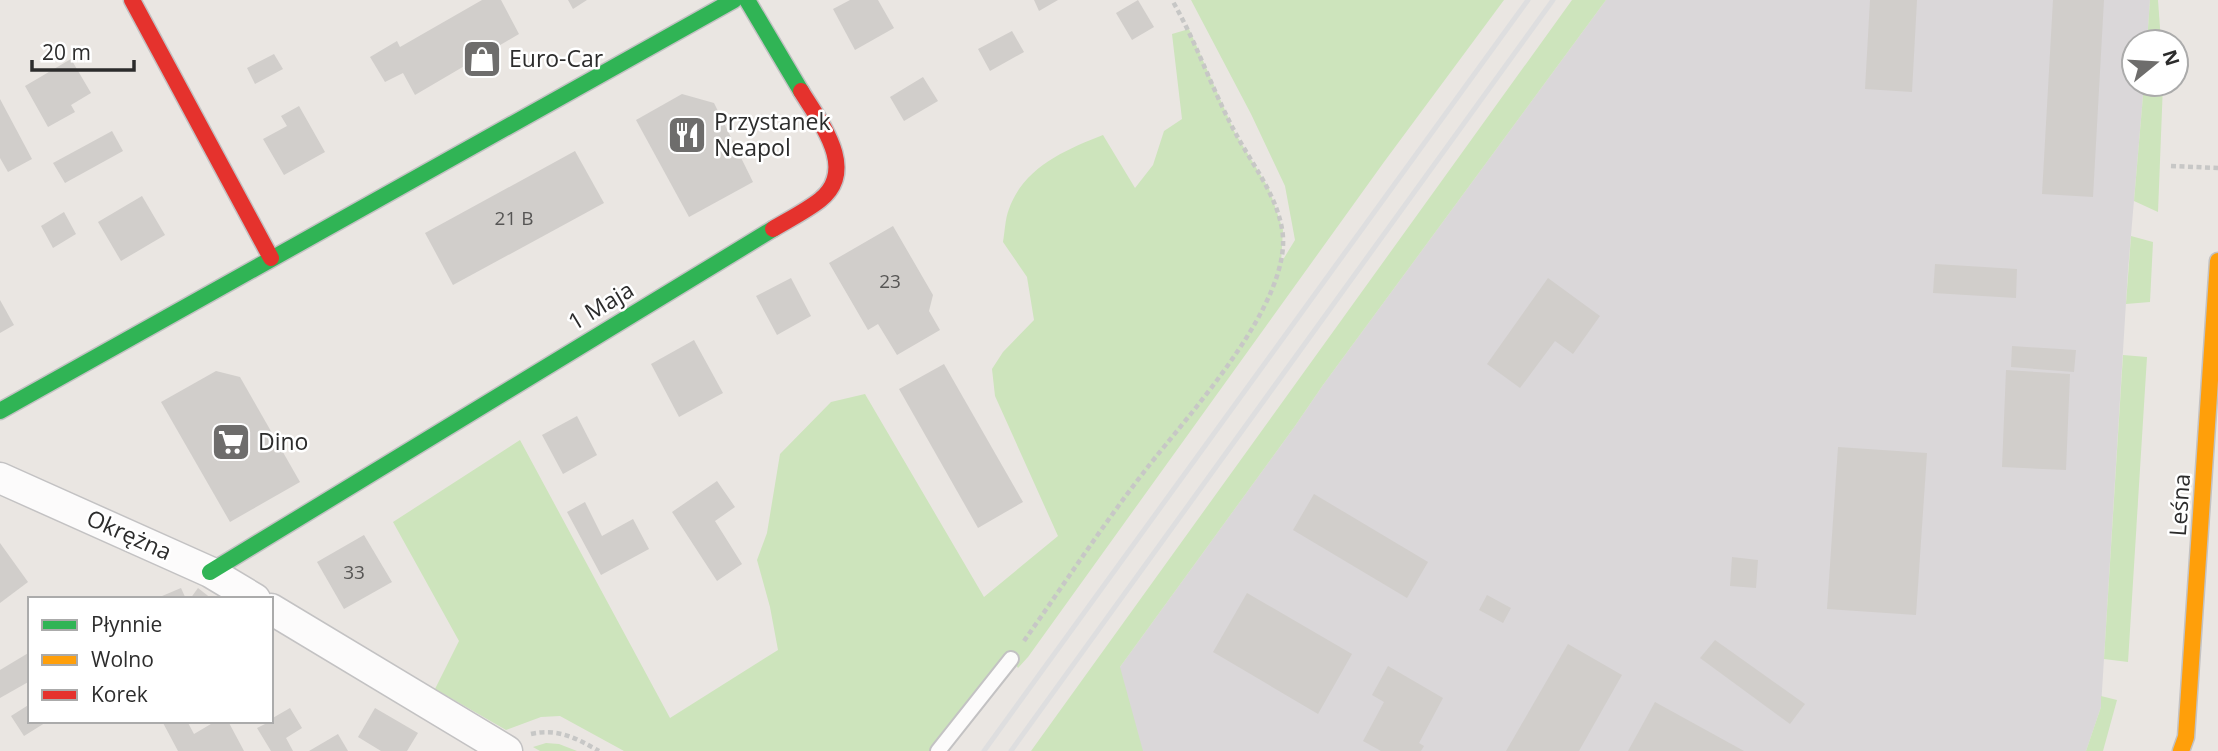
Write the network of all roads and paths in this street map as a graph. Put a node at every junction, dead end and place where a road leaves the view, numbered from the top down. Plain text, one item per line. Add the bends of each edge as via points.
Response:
1 (132, 0) edge
2 (734, 0) edge
3 (747, 0) edge
4 (1172, 0) edge
5 (2171, 166) dead end
6 (2218, 168) edge
7 (271, 258) junction
8 (2217, 276) edge
9 (0, 411) edge
10 (0, 478) edge
11 (210, 572) junction
12 (252, 597) edge
13 (273, 610) edge
14 (1011, 659) joint
15 (504, 750) edge
16 (599, 751) edge
17 (938, 751) edge
18 (2181, 751) edge

1 - 7 street
2 - 7 street
3 - 11 street, 1 Maja via 834,146 836,174 822,199
4 - 14 path via 1235,134 1269,189 1283,230 1281,265 1266,306 1212,390 1146,469
5 - 6 path
7 - 9 street
8 - 18 street, Leśna via 2203,577
10 - 11 street, Okrężna
11 - 12 street, Okrężna
13 - 15 street
14 - 17 lane
15 - 16 path via 532,733 549,731 567,734

